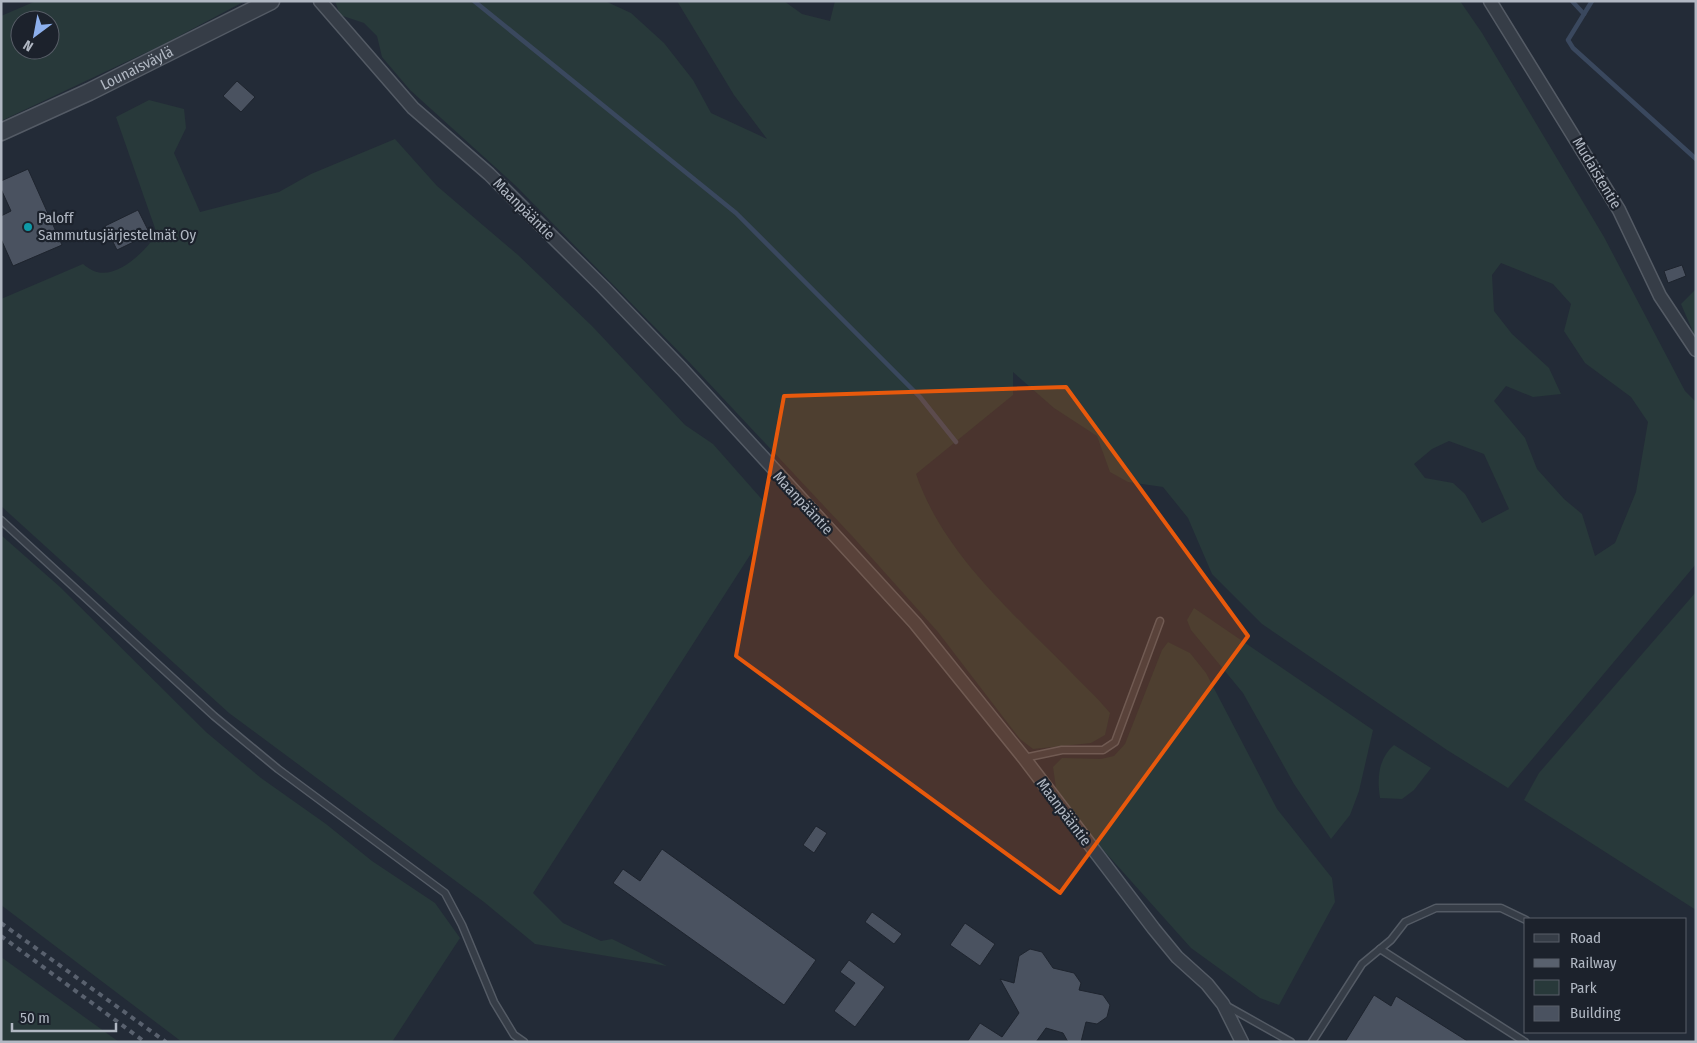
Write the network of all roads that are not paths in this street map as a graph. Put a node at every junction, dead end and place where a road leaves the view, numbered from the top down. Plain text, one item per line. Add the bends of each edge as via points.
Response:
1 (270, 1) edge
2 (320, 1) edge
3 (1490, 1) edge
4 (1, 132) edge
5 (1696, 350) edge
6 (1, 520) edge
7 (1160, 621) dead end
8 (1024, 758) junction
9 (1524, 919) edge
10 (1380, 949) junction
11 (1223, 1004) junction
12 (524, 1042) edge
13 (1242, 1042) edge
14 (1291, 1042) edge
15 (1312, 1042) edge
16 (1525, 1042) edge

1 - 4 street, Lounaisväylä via 89,92
2 - 8 street, Maanpääntie via 413,108 488,174 682,369 915,623
3 - 5 street, Mudaistentie via 1619,210 1660,296
6 - 12 lane via 214,716 278,769 445,893 494,1002 514,1035
7 - 8 lane via 1115,742 1103,750 1062,750
8 - 11 street, Maanpääntie via 1154,929
9 - 10 lane via 1501,908 1436,908 1405,922
10 - 15 lane via 1362,964
10 - 16 lane
11 - 13 street, Maanpääntie
11 - 14 lane

